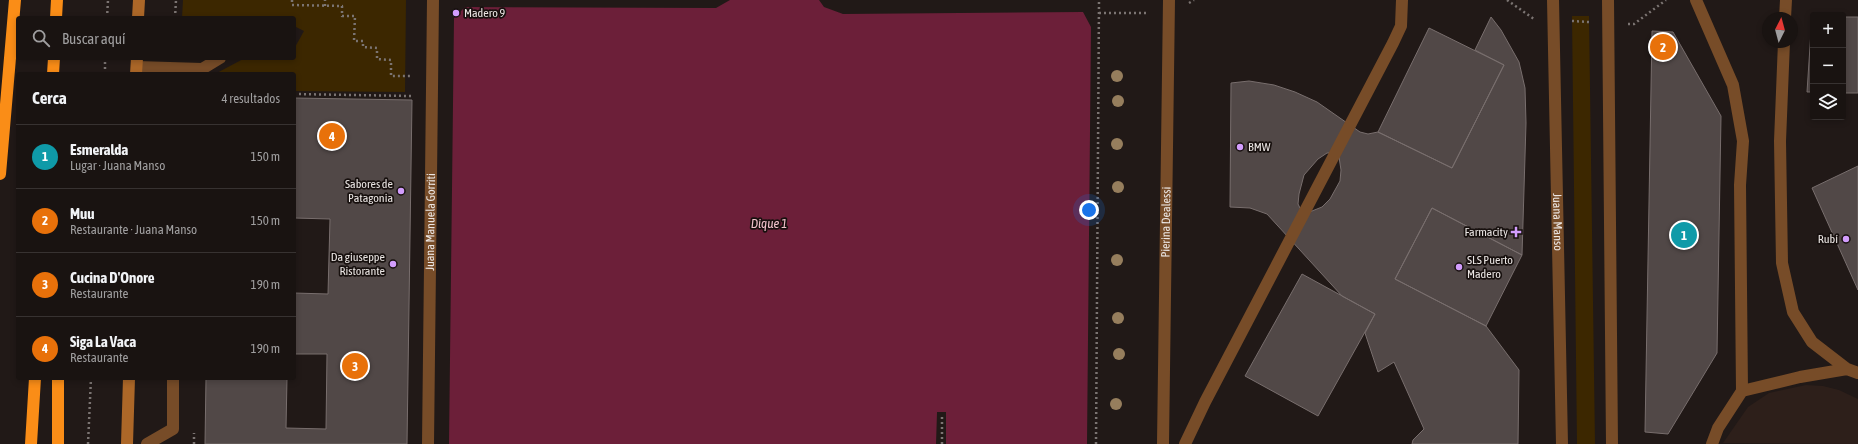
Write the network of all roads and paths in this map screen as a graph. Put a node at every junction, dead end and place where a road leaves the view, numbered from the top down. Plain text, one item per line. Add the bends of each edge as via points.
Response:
1 (15, 0) edge
2 (58, 0) edge
3 (108, 0) edge
4 (139, 0) edge
5 (176, 0) edge
6 (292, 0) edge
7 (325, 0) edge
8 (433, 0) edge
9 (1099, 0) edge
10 (1168, 0) edge
11 (1402, 0) edge
12 (1553, 0) edge
13 (1608, 0) edge
14 (1696, 0) edge
15 (1786, 0) edge
16 (325, 6) junction
17 (1785, 12) edge
18 (56, 16) edge
19 (59, 16) edge
20 (107, 16) edge
21 (138, 16) edge
22 (175, 16) edge
23 (1784, 48) edge
24 (54, 60) edge
25 (59, 60) edge
26 (106, 60) edge
27 (217, 60) edge
28 (137, 66) edge
29 (53, 72) edge
30 (59, 72) edge
31 (105, 72) edge
32 (200, 72) edge
33 (432, 77) junction
34 (296, 94) edge
35 (432, 96) junction
36 (0, 174) edge
37 (1852, 371) edge
38 (35, 380) edge
39 (58, 380) edge
40 (91, 380) edge
41 (129, 380) edge
42 (173, 380) edge
43 (1742, 391) junction
44 (942, 415) dead end
45 (31, 444) edge
46 (58, 444) edge
47 (88, 444) edge
48 (127, 444) edge
49 (147, 444) edge
50 (428, 444) edge
51 (942, 444) edge
52 (1096, 444) edge
53 (1163, 444) edge
54 (1185, 444) edge
55 (1562, 444) edge
56 (1612, 444) edge
57 (1712, 444) edge

1 - 36 highway
2 - 18 highway
2 - 19 highway
3 - 20 path
4 - 21 main road
5 - 22 path
6 - 16 path via 292,5
7 - 16 path
8 - 33 street, Juana Manuela Gorriti
9 - 52 path
10 - 53 street, Pierina Dealessi
11 - 54 street via 1401,26 1393,43
12 - 55 street, Juana Manso
13 - 56 street
14 - 43 street via 1733,85 1743,141 1740,186
15 - 17 street
16 - 33 path via 342,6 342,16 354,16 354,41 363,41 363,47 377,48 377,60 391,60 390,76
23 - 37 street via 1780,141 1782,263 1793,312 1812,342
24 - 29 highway
25 - 30 highway
26 - 31 path
27 - 32 street
28 - 32 street
33 - 35 street, Juana Manuela Gorriti
34 - 35 path
35 - 50 street, Juana Manuela Gorriti
37 - 43 street via 1800,377
38 - 45 highway
39 - 46 highway
40 - 47 path
41 - 48 main road
42 - 49 street via 173,428
43 - 57 street via 1718,428
44 - 51 path

